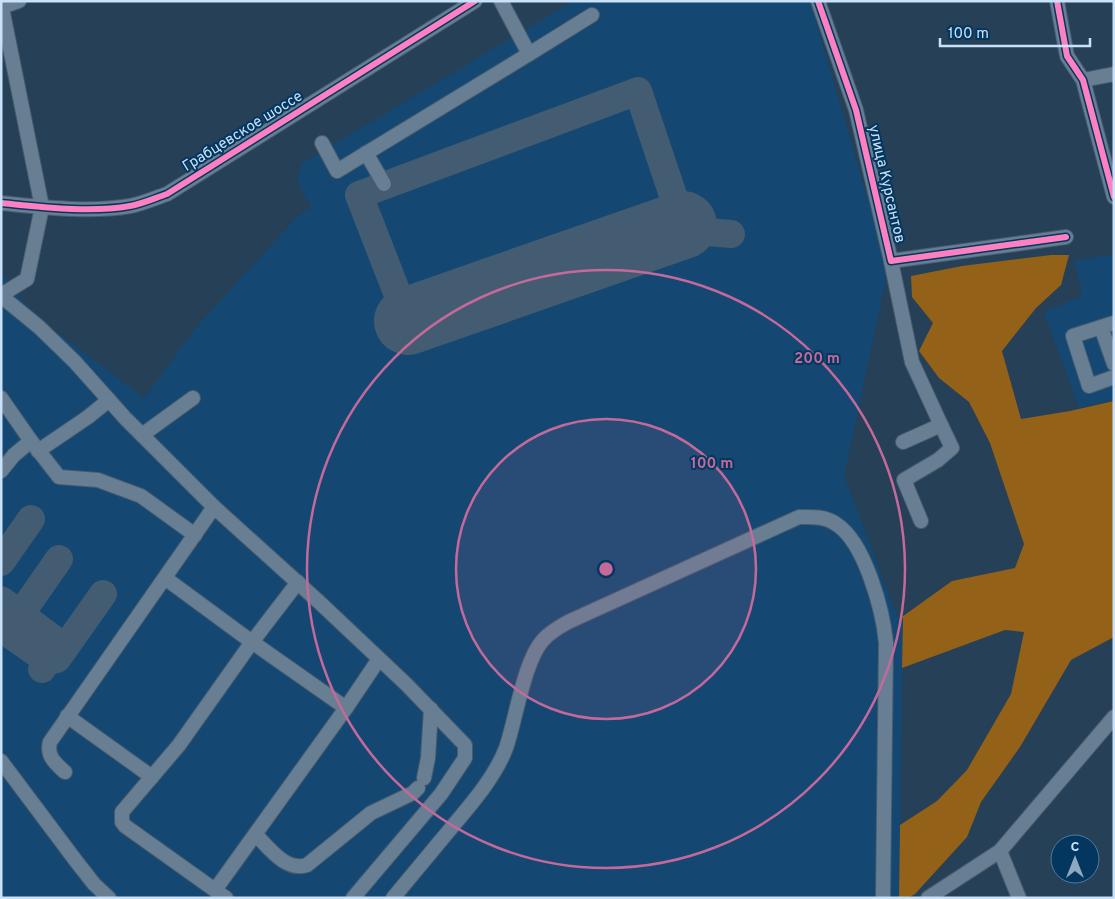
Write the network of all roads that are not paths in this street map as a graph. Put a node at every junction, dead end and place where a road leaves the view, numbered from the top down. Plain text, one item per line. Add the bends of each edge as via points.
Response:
1 (19, 1) edge
2 (475, 1) edge
3 (501, 1) edge
4 (818, 1) edge
5 (1057, 1) edge
6 (2, 5) edge
7 (592, 15) dead end
8 (529, 54) junction
9 (1114, 74) edge
10 (1083, 80) junction
11 (322, 143) dead end
12 (366, 153) junction
13 (384, 184) dead end
14 (1114, 197) edge
15 (1, 203) edge
16 (42, 207) junction
17 (1066, 237) dead end
18 (891, 261) junction
19 (1, 296) edge
20 (1107, 325) edge
21 (1114, 364) edge
22 (1114, 377) edge
23 (1, 398) edge
24 (194, 398) dead end
25 (109, 400) junction
26 (940, 425) junction
27 (142, 435) junction
28 (903, 442) dead end
29 (34, 446) junction
30 (1, 471) edge
31 (214, 507) junction
32 (921, 521) dead end
33 (195, 535) junction
34 (165, 578) junction
35 (298, 582) junction
36 (252, 642) junction
37 (379, 659) junction
38 (346, 708) junction
39 (431, 709) junction
40 (67, 716) junction
41 (1114, 717) edge
42 (1, 761) edge
43 (65, 772) dead end
44 (152, 777) junction
45 (256, 835) junction
46 (1000, 850) junction
47 (220, 894) edge
48 (109, 898) edge
49 (353, 898) edge
50 (394, 898) edge
51 (883, 898) edge
52 (928, 898) edge
53 (1019, 898) edge

1 - 6 street
2 - 16 street, Грабцевское шоссе via 167,194 130,206
3 - 8 street
4 - 18 street, улица Курсантов via 856,110
5 - 10 street via 1067,56
6 - 16 street
7 - 8 street
8 - 12 street
9 - 10 street
10 - 14 street
11 - 12 street via 337,171
12 - 13 street
15 - 16 street, Грабцевское шоссе
16 - 19 street via 28,279
17 - 18 street, улица Курсантов
18 - 26 street via 912,362
19 - 25 street via 39,327
20 - 21 street
20 - 22 street via 1073,336 1089,386
23 - 29 street
24 - 27 street
25 - 27 street
25 - 29 street via 88,417
26 - 28 street
26 - 32 street via 952,448 904,480
27 - 31 street
29 - 30 street via 14,455
29 - 33 street via 59,478 98,480 141,496
31 - 33 street
31 - 35 street
33 - 34 street
34 - 36 street
34 - 40 street
35 - 36 street
35 - 37 street
36 - 38 street
36 - 44 street via 179,746
37 - 38 street
37 - 39 street
38 - 45 street
39 - 45 street via 428,758 421,783 413,793 371,813 302,866 284,862
39 - 49 street via 465,745 465,758 441,794
40 - 43 street via 48,747 52,760
40 - 44 street
41 - 46 street
42 - 48 street via 94,884
44 - 47 street via 122,812 122,822
45 - 47 street
46 - 52 street
46 - 53 street
50 - 51 street via 492,774 505,751 528,669 537,648 553,630 799,517 811,517 836,523 854,542 881,613 886,643

